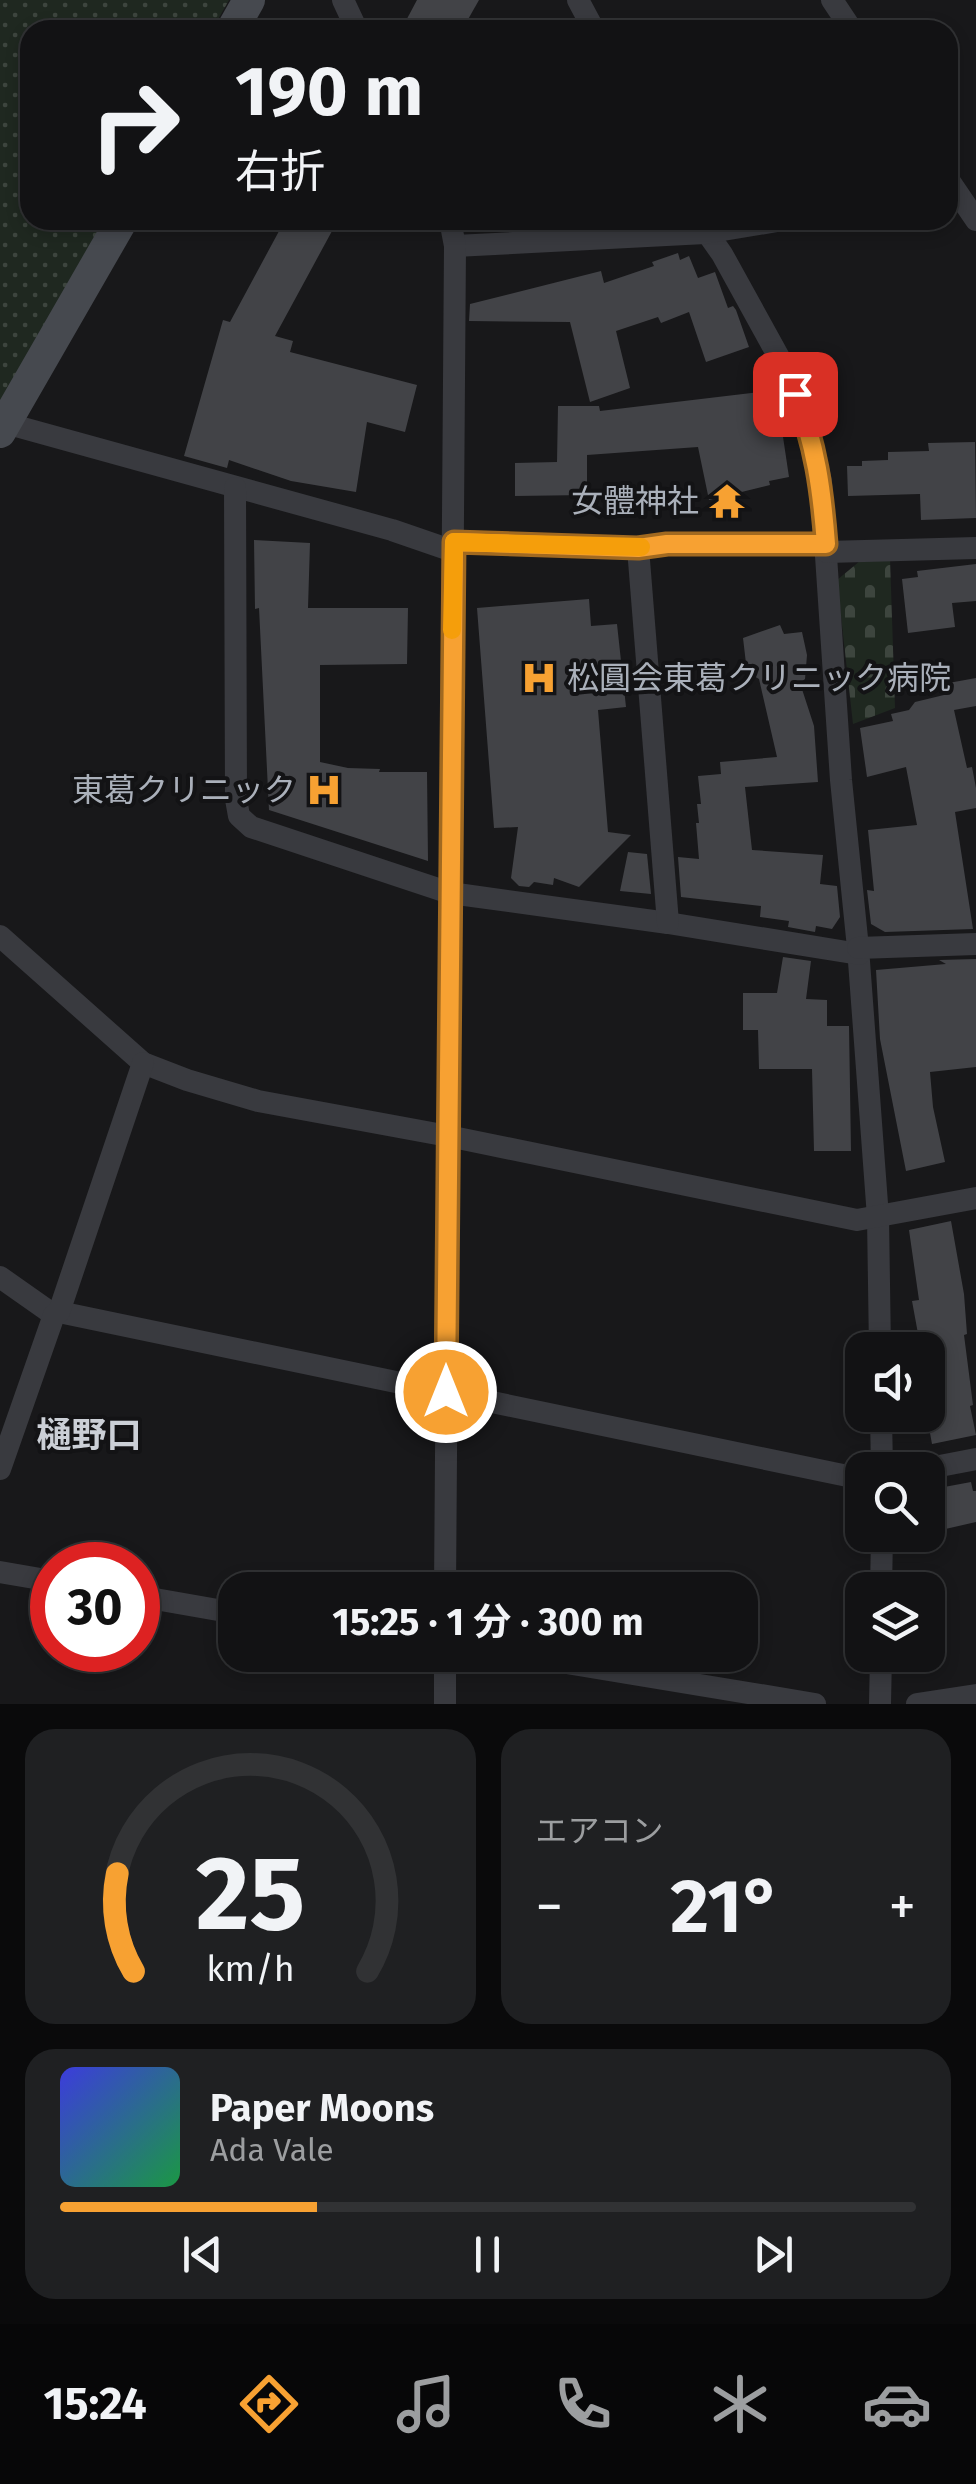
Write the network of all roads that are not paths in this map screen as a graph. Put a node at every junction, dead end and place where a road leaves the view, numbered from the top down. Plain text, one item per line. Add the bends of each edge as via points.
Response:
1 (958, 196) edge
2 (976, 220) edge
3 (116, 230) edge
4 (452, 230) edge
5 (653, 230) edge
6 (705, 230) edge
7 (455, 246) junction
8 (3, 427) edge
9 (235, 488) junction
10 (453, 547) junction
11 (638, 548) junction
12 (826, 548) junction
13 (976, 548) edge
14 (450, 893) junction
15 (668, 922) junction
16 (0, 936) edge
17 (976, 944) edge
18 (858, 951) junction
19 (144, 1063) junction
20 (448, 1136) junction
21 (976, 1198) edge
22 (878, 1217) junction
23 (0, 1277) edge
24 (56, 1314) junction
25 (880, 1332) edge
26 (446, 1392) junction
27 (976, 1459) edge
28 (945, 1465) edge
29 (0, 1469) edge
30 (845, 1475) edge
31 (0, 1572) edge
32 (445, 1572) edge
33 (30, 1578) edge
34 (160, 1600) edge
35 (218, 1610) edge
36 (445, 1672) edge
37 (621, 1672) edge
38 (881, 1672) edge
39 (976, 1695) edge
40 (445, 1704) edge
41 (815, 1704) edge
42 (880, 1704) edge
43 (916, 1704) edge

1 - 2 street
3 - 8 street
4 - 7 street
5 - 7 street
6 - 12 street via 786,370 805,417 822,481
7 - 10 street
8 - 9 street
9 - 10 street
9 - 14 street via 240,816 251,827
10 - 11 street
10 - 14 street
11 - 12 street
11 - 15 street
12 - 13 street
12 - 18 street
14 - 15 street
14 - 20 street
15 - 18 street
16 - 19 street
17 - 18 street
18 - 22 street
19 - 20 street via 258,1101
19 - 24 street
20 - 22 street via 857,1220
20 - 26 street
21 - 22 street
22 - 25 street
23 - 24 street
24 - 26 street
24 - 29 street
26 - 30 street
26 - 32 street
27 - 28 street
31 - 33 street
34 - 35 street
36 - 40 street
37 - 41 street
38 - 42 street
39 - 43 street

